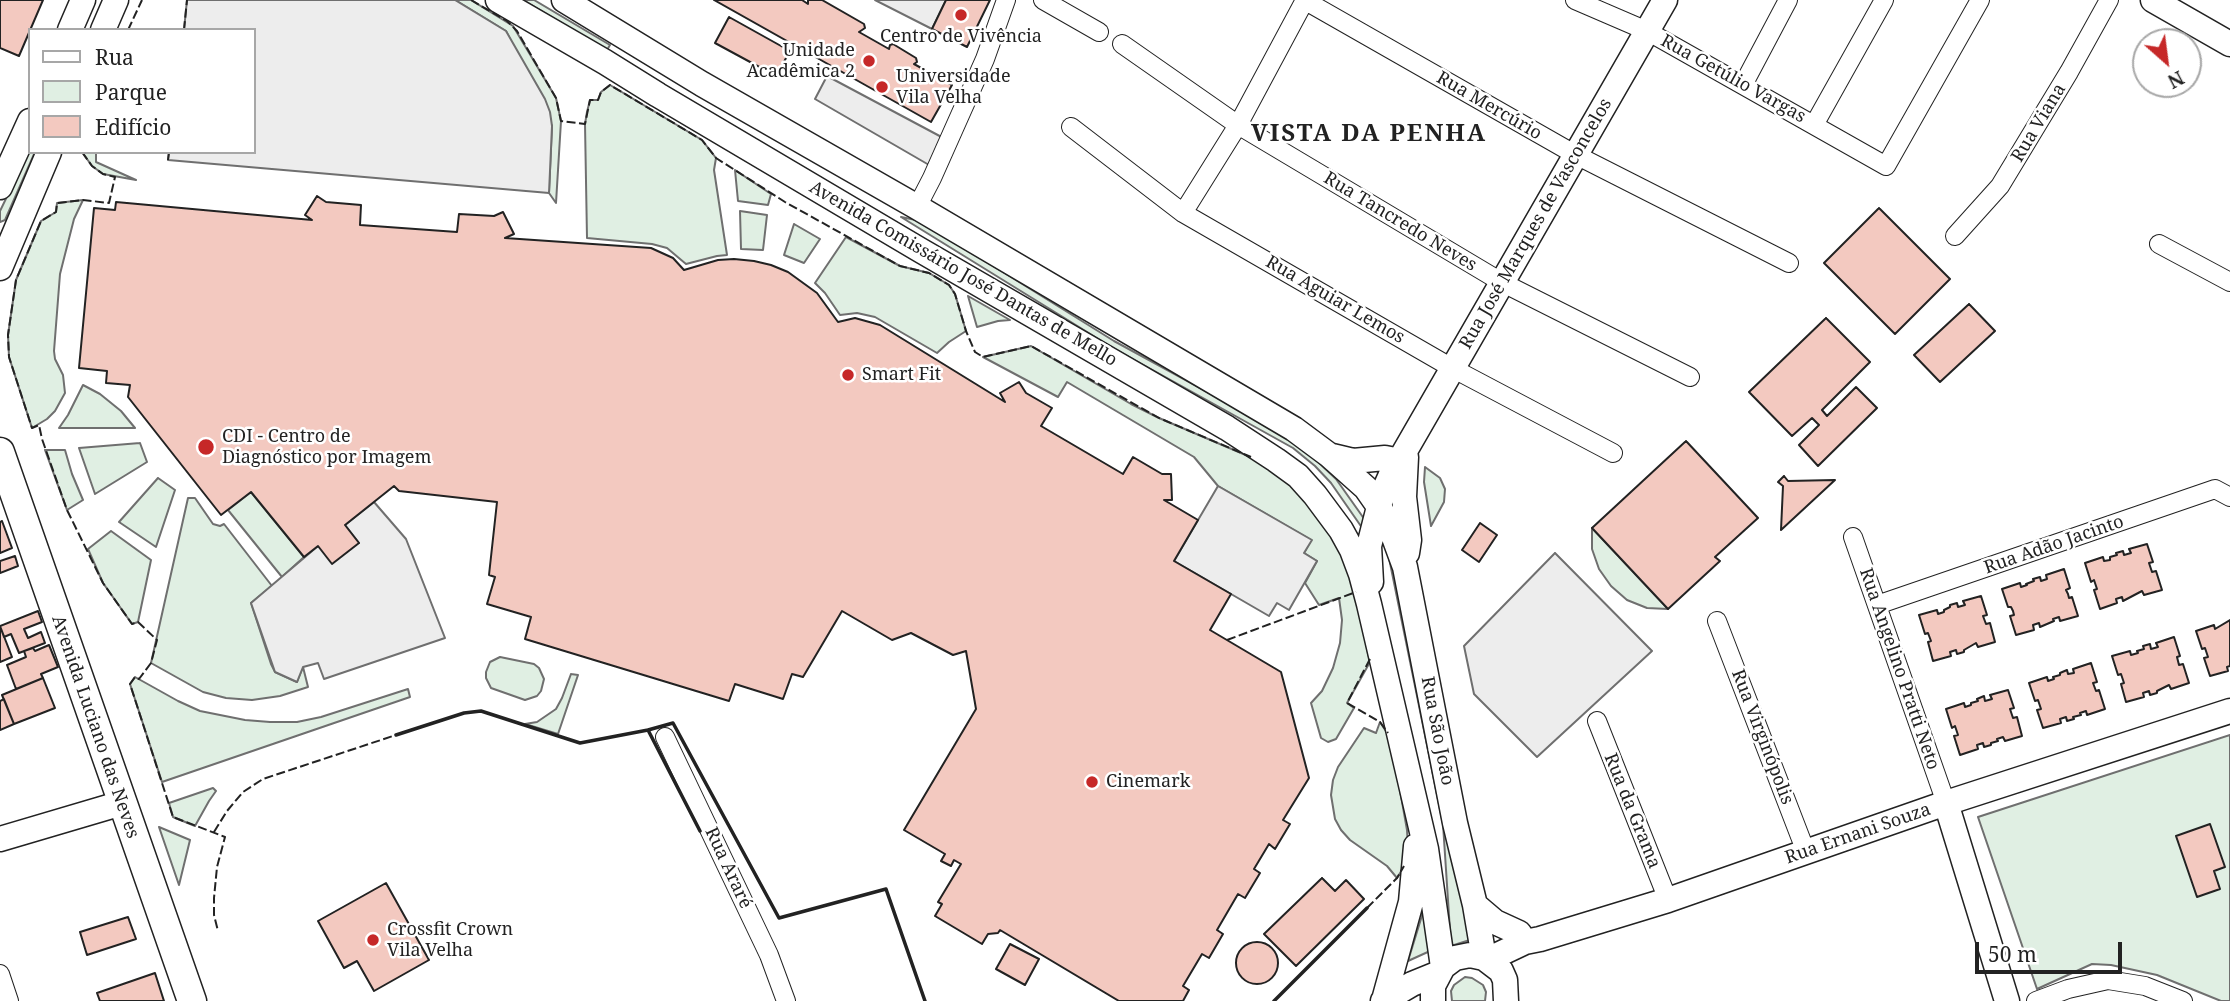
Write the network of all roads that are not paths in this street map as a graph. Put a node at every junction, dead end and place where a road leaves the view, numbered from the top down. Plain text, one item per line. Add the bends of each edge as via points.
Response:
1 (83, 0) edge
2 (116, 0) edge
3 (498, 0) edge
4 (564, 0) edge
5 (1006, 0) edge
6 (1043, 0) edge
7 (1304, 0) edge
8 (1574, 0) edge
9 (1665, 0) edge
10 (1788, 0) edge
11 (1884, 0) edge
12 (1980, 0) edge
13 (2109, 0) edge
14 (2153, 0) edge
15 (71, 28) edge
16 (104, 28) edge
17 (1647, 31) junction
18 (1098, 32) dead end
19 (1122, 44) dead end
20 (2230, 44) edge
21 (605, 62) junction
22 (1743, 85) junction
23 (716, 92) junction
24 (28, 125) edge
25 (1238, 125) junction
26 (1814, 125) junction
27 (1071, 127) dead end
28 (48, 154) edge
29 (1576, 155) junction
30 (0, 187) edge
31 (917, 206) junction
32 (1183, 213) junction
33 (1955, 236) dead end
34 (2158, 244) dead end
35 (1789, 263) dead end
36 (0, 268) edge
37 (2230, 282) edge
38 (1503, 283) junction
39 (1452, 368) junction
40 (1690, 377) dead end
41 (0, 452) edge
42 (1613, 453) dead end
43 (1404, 454) junction
44 (1329, 455) junction
45 (2230, 496) edge
46 (1380, 508) junction
47 (1853, 537) dead end
48 (1405, 567) junction
49 (1369, 604) junction
50 (1877, 605) junction
51 (1717, 621) dead end
52 (2230, 711) edge
53 (1597, 721) dead end
54 (665, 737) dead end
55 (122, 803) junction
56 (1946, 803) junction
57 (1417, 814) junction
58 (0, 839) edge
59 (1806, 852) junction
60 (1668, 900) junction
61 (1475, 905) junction
62 (1525, 942) junction
63 (1486, 959) junction
64 (1441, 970) junction
65 (0, 974) edge
66 (1384, 1000) edge
67 (9, 1001) edge
68 (192, 1001) edge
69 (786, 1001) edge
70 (1433, 1001) edge
71 (1506, 1001) edge
72 (2007, 1001) edge
73 (2036, 1001) edge
74 (2183, 1001) edge

1 - 15 main road
2 - 16 main road
3 - 21 main road, Avenida Comissário José Dantas de Mello
4 - 23 main road, Avenida Comissário José Dantas de Mello
5 - 31 street via 985,59
6 - 18 street
7 - 25 street
7 - 29 street, Rua Mercúrio
8 - 17 street, Rua Getúlio Vargas
9 - 17 main road, Rua José Marques de Vasconcelos
10 - 22 street
11 - 26 street
12 - 26 street, Rua Getúlio Vargas via 1886,166
13 - 33 street, Rua Viana via 2000,186
14 - 20 main road
17 - 22 street, Rua Getúlio Vargas
17 - 29 main road, Rua José Marques de Vasconcelos
19 - 25 street, Rua Tancredo Neves
21 - 23 main road via 619,54 631,56 678,83
21 - 49 main road, Avenida Comissário José Dantas de Mello via 1276,460 1298,476 1334,521 1352,550
22 - 26 street, Rua Getúlio Vargas
23 - 31 main road, Avenida Comissário José Dantas de Mello
24 - 30 main road
25 - 32 street
25 - 38 street, Rua Tancredo Neves
27 - 32 street, Rua Aguiar Lemos
28 - 36 main road
29 - 35 street, Rua Mercúrio
29 - 38 main road, Rua José Marques de Vasconcelos
31 - 44 main road, Avenida Comissário José Dantas de Mello via 1294,429
32 - 39 street, Rua Aguiar Lemos
34 - 37 street
38 - 39 main road, Rua José Marques de Vasconcelos
38 - 40 street, Rua Tancredo Neves
39 - 42 street, Rua Aguiar Lemos
39 - 43 main road, Rua José Marques de Vasconcelos
41 - 55 main road, Avenida Luciano das Neves
43 - 44 main road via 1353,461
43 - 46 main road, Rua José Marques de Vasconcelos via 1385,486
43 - 48 main road, Rua José Marques de Vasconcelos via 1409,540
44 - 46 main road, Avenida Comissário José Dantas de Mello via 1366,488
45 - 50 street, Rua Adão Jacinto via 2215,489
46 - 48 main road, Rua São João
46 - 49 main road, Rua José Marques de Vasconcelos via 1369,546
47 - 50 street, Rua Angelino Pratti Neto
48 - 61 main road, Rua São João
49 - 57 main road, Rua São João
50 - 56 street, Rua Angelino Pratti Neto
51 - 59 street, Rua Virginópolis
52 - 56 main road, Rua Ernani Souza
53 - 60 street, Rua da Grama
54 - 69 street, Rua Araré via 769,955
55 - 58 main road
55 - 68 main road, Avenida Luciano das Neves
56 - 59 main road, Rua Ernani Souza
56 - 72 main road, Rua Angelino Pratti Neto
57 - 64 main road, Rua São João via 1426,849
57 - 66 main road via 1411,902
59 - 60 main road, Rua Ernani Souza
60 - 62 main road, Rua Ernani Souza
61 - 62 main road via 1495,922 1519,933
61 - 63 main road, Rua São João
62 - 63 main road, Rua Ernani Souza
63 - 64 main road, Rua Ernani Souza via 1462,956
63 - 71 main road via 1501,971
64 - 66 main road
64 - 70 main road, Rua São João via 1433,986
65 - 67 street
73 - 74 street via 2108,980 2145,986

